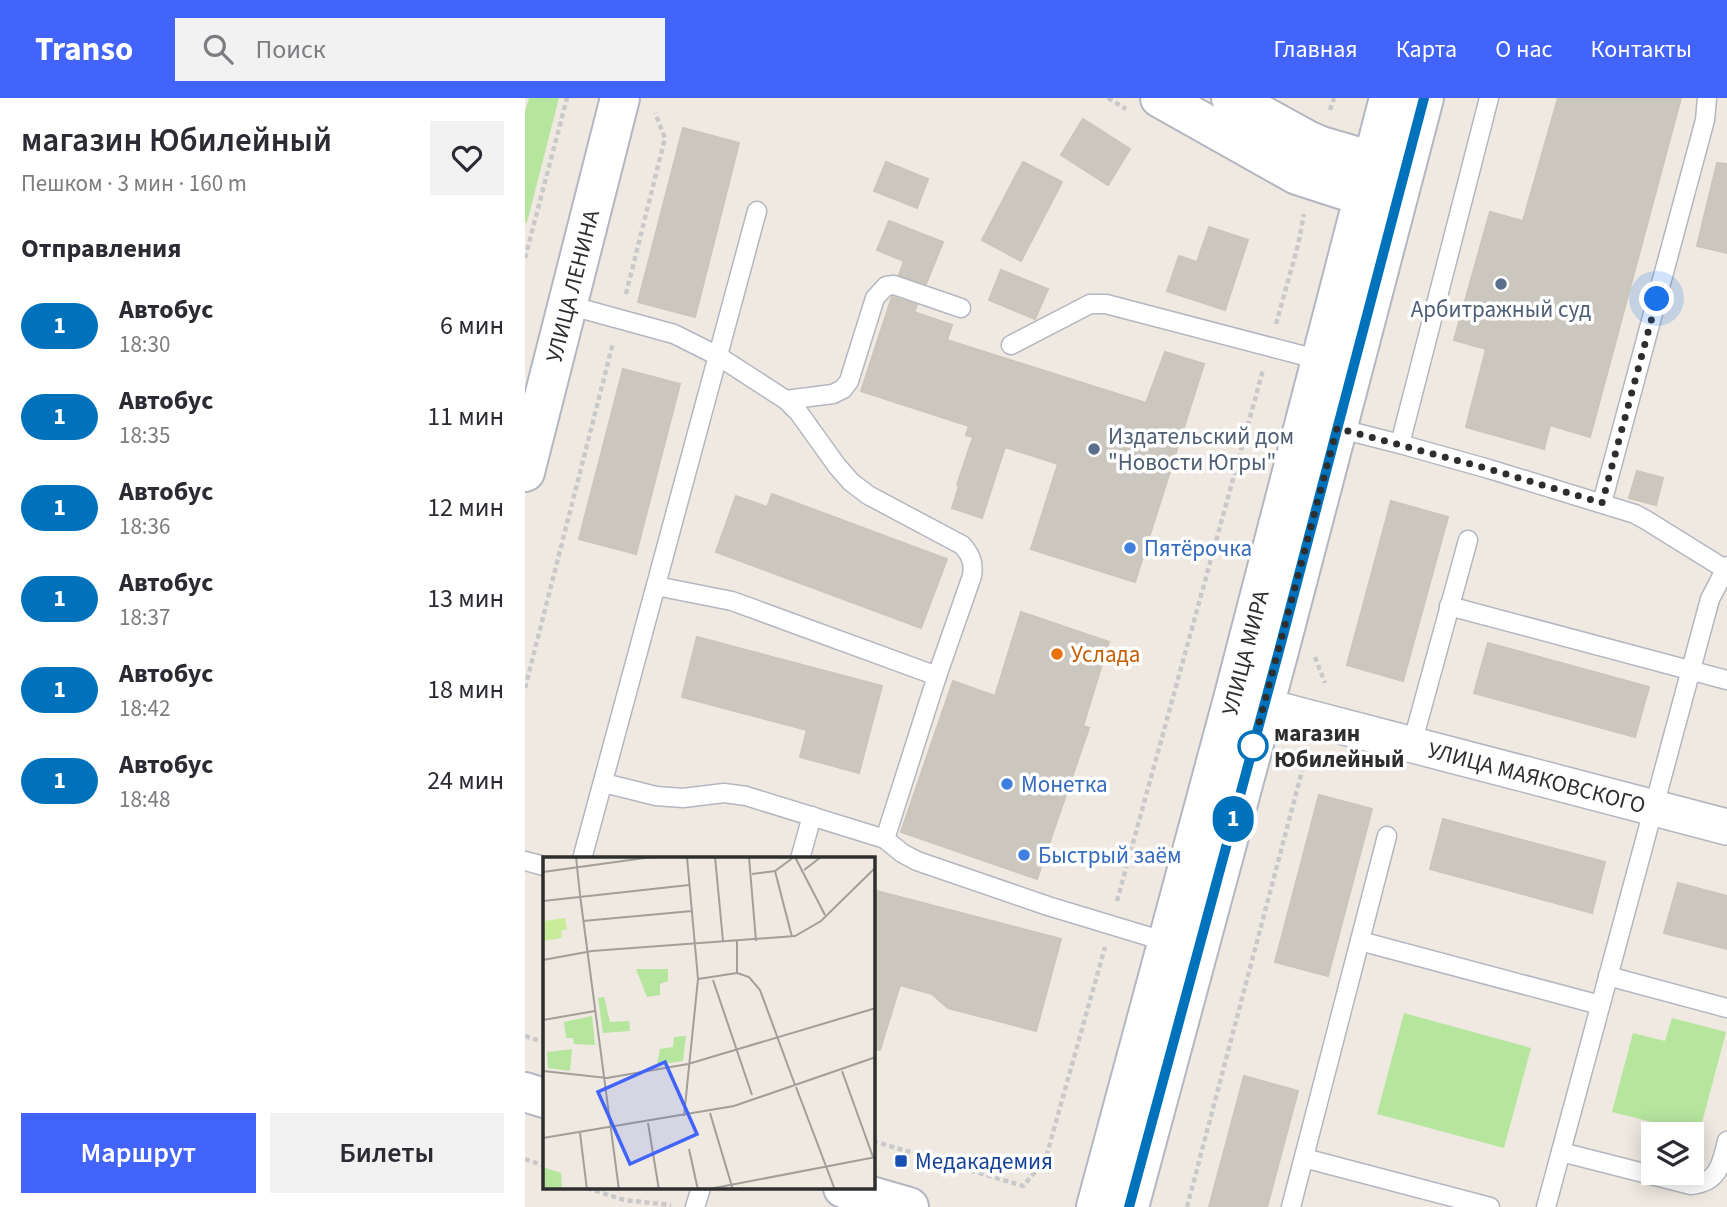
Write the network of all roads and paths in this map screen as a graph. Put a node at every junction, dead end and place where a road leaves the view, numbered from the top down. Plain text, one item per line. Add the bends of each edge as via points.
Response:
1 (568, 98) edge
2 (1160, 98) edge
3 (1231, 98) edge
4 (1389, 98) edge
5 (1424, 98) edge
6 (1489, 98) edge
7 (1707, 98) edge
8 (637, 105) edge
9 (1384, 184) junction
10 (1306, 208) dead end
11 (757, 211) dead end
12 (525, 258) edge
13 (568, 306) junction
14 (961, 308) dead end
15 (619, 320) junction
16 (1011, 345) dead end
17 (1270, 346) junction
18 (718, 356) junction
19 (1321, 360) junction
20 (535, 392) edge
21 (786, 400) junction
22 (1337, 428) junction
23 (1400, 444) junction
24 (525, 472) edge
25 (1602, 503) junction
26 (1468, 540) dead end
27 (1726, 567) edge
28 (656, 586) junction
29 (1449, 606) junction
30 (1690, 670) junction
31 (937, 676) junction
32 (1727, 680) edge
33 (525, 688) edge
34 (1248, 703) junction
35 (1310, 742) dead end
36 (1412, 744) junction
37 (604, 783) junction
38 (1654, 808) junction
39 (812, 816) junction
40 (1727, 827) edge
41 (1387, 836) dead end
42 (885, 839) junction
43 (583, 857) edge
44 (801, 857) edge
45 (525, 861) edge
46 (543, 866) edge
47 (1110, 926) junction
48 (1360, 941) junction
49 (1167, 942) junction
50 (1608, 976) junction
51 (1600, 1005) junction
52 (1727, 1008) edge
53 (525, 1036) edge
54 (543, 1042) edge
55 (525, 1092) edge
56 (543, 1098) edge
57 (1727, 1141) edge
58 (875, 1142) edge
59 (1561, 1152) junction
60 (1304, 1158) junction
61 (525, 1159) edge
62 (543, 1166) edge
63 (593, 1190) edge
64 (700, 1190) edge
65 (850, 1190) edge
66 (674, 1205) dead end
67 (695, 1207) edge
68 (909, 1207) edge
69 (1096, 1207) edge
70 (1129, 1207) edge
71 (1187, 1207) edge
72 (1291, 1207) edge
73 (1490, 1207) edge
74 (1546, 1207) edge

1 - 12 path
2 - 9 main road via 1297,175
3 - 9 main road
4 - 9 main road, УЛИЦА МИРА
5 - 9 main road, УЛИЦА МИРА
6 - 23 lane
7 - 25 lane via 1705,120
8 - 13 main road, УЛИЦА ЛЕНИНА
8 - 15 path via 664,138
9 - 19 main road, УЛИЦА МИРА
9 - 22 main road, УЛИЦА МИРА
10 - 17 path
11 - 18 lane
13 - 15 lane
13 - 20 main road, УЛИЦА ЛЕНИНА
14 - 21 lane via 885,286 876,298 843,389
15 - 18 lane via 674,334
15 - 33 path
16 - 17 lane via 1090,304 1106,304
17 - 19 lane
17 - 47 path
18 - 21 lane
18 - 28 lane
19 - 34 main road, УЛИЦА МИРА
20 - 24 main road, УЛИЦА ЛЕНИНА
21 - 31 lane via 851,482 969,553 974,564 972,576
22 - 23 lane
22 - 34 main road, УЛИЦА МИРА
23 - 25 lane
25 - 27 lane via 1646,520
26 - 29 lane
27 - 30 lane via 1710,598
28 - 31 lane via 731,601
28 - 37 lane
29 - 30 lane
29 - 36 lane
30 - 32 lane
30 - 38 lane
31 - 42 lane
34 - 36 street, УЛИЦА МАЯКОВСКОГО
34 - 49 main road, УЛИЦА МИРА
34 - 70 main road, УЛИЦА МИРА
35 - 71 path
36 - 38 street, УЛИЦА МАЯКОВСКОГО
37 - 39 lane via 656,796 746,796
37 - 43 lane
38 - 40 street, УЛИЦА МАЯКОВСКОГО
38 - 50 lane
39 - 42 lane
39 - 44 lane
41 - 48 lane
42 - 47 lane via 917,861
45 - 46 lane
47 - 49 lane
47 - 58 path via 1045,1161 1023,1186
48 - 51 lane
48 - 60 lane
49 - 69 main road, УЛИЦА МИРА
50 - 51 lane
50 - 52 lane
51 - 59 lane
53 - 54 path
55 - 56 main road
57 - 59 lane via 1712,1178 1691,1185
59 - 74 lane
60 - 72 lane
60 - 73 lane
61 - 62 path
63 - 66 path via 624,1200
64 - 67 lane
65 - 68 main road

